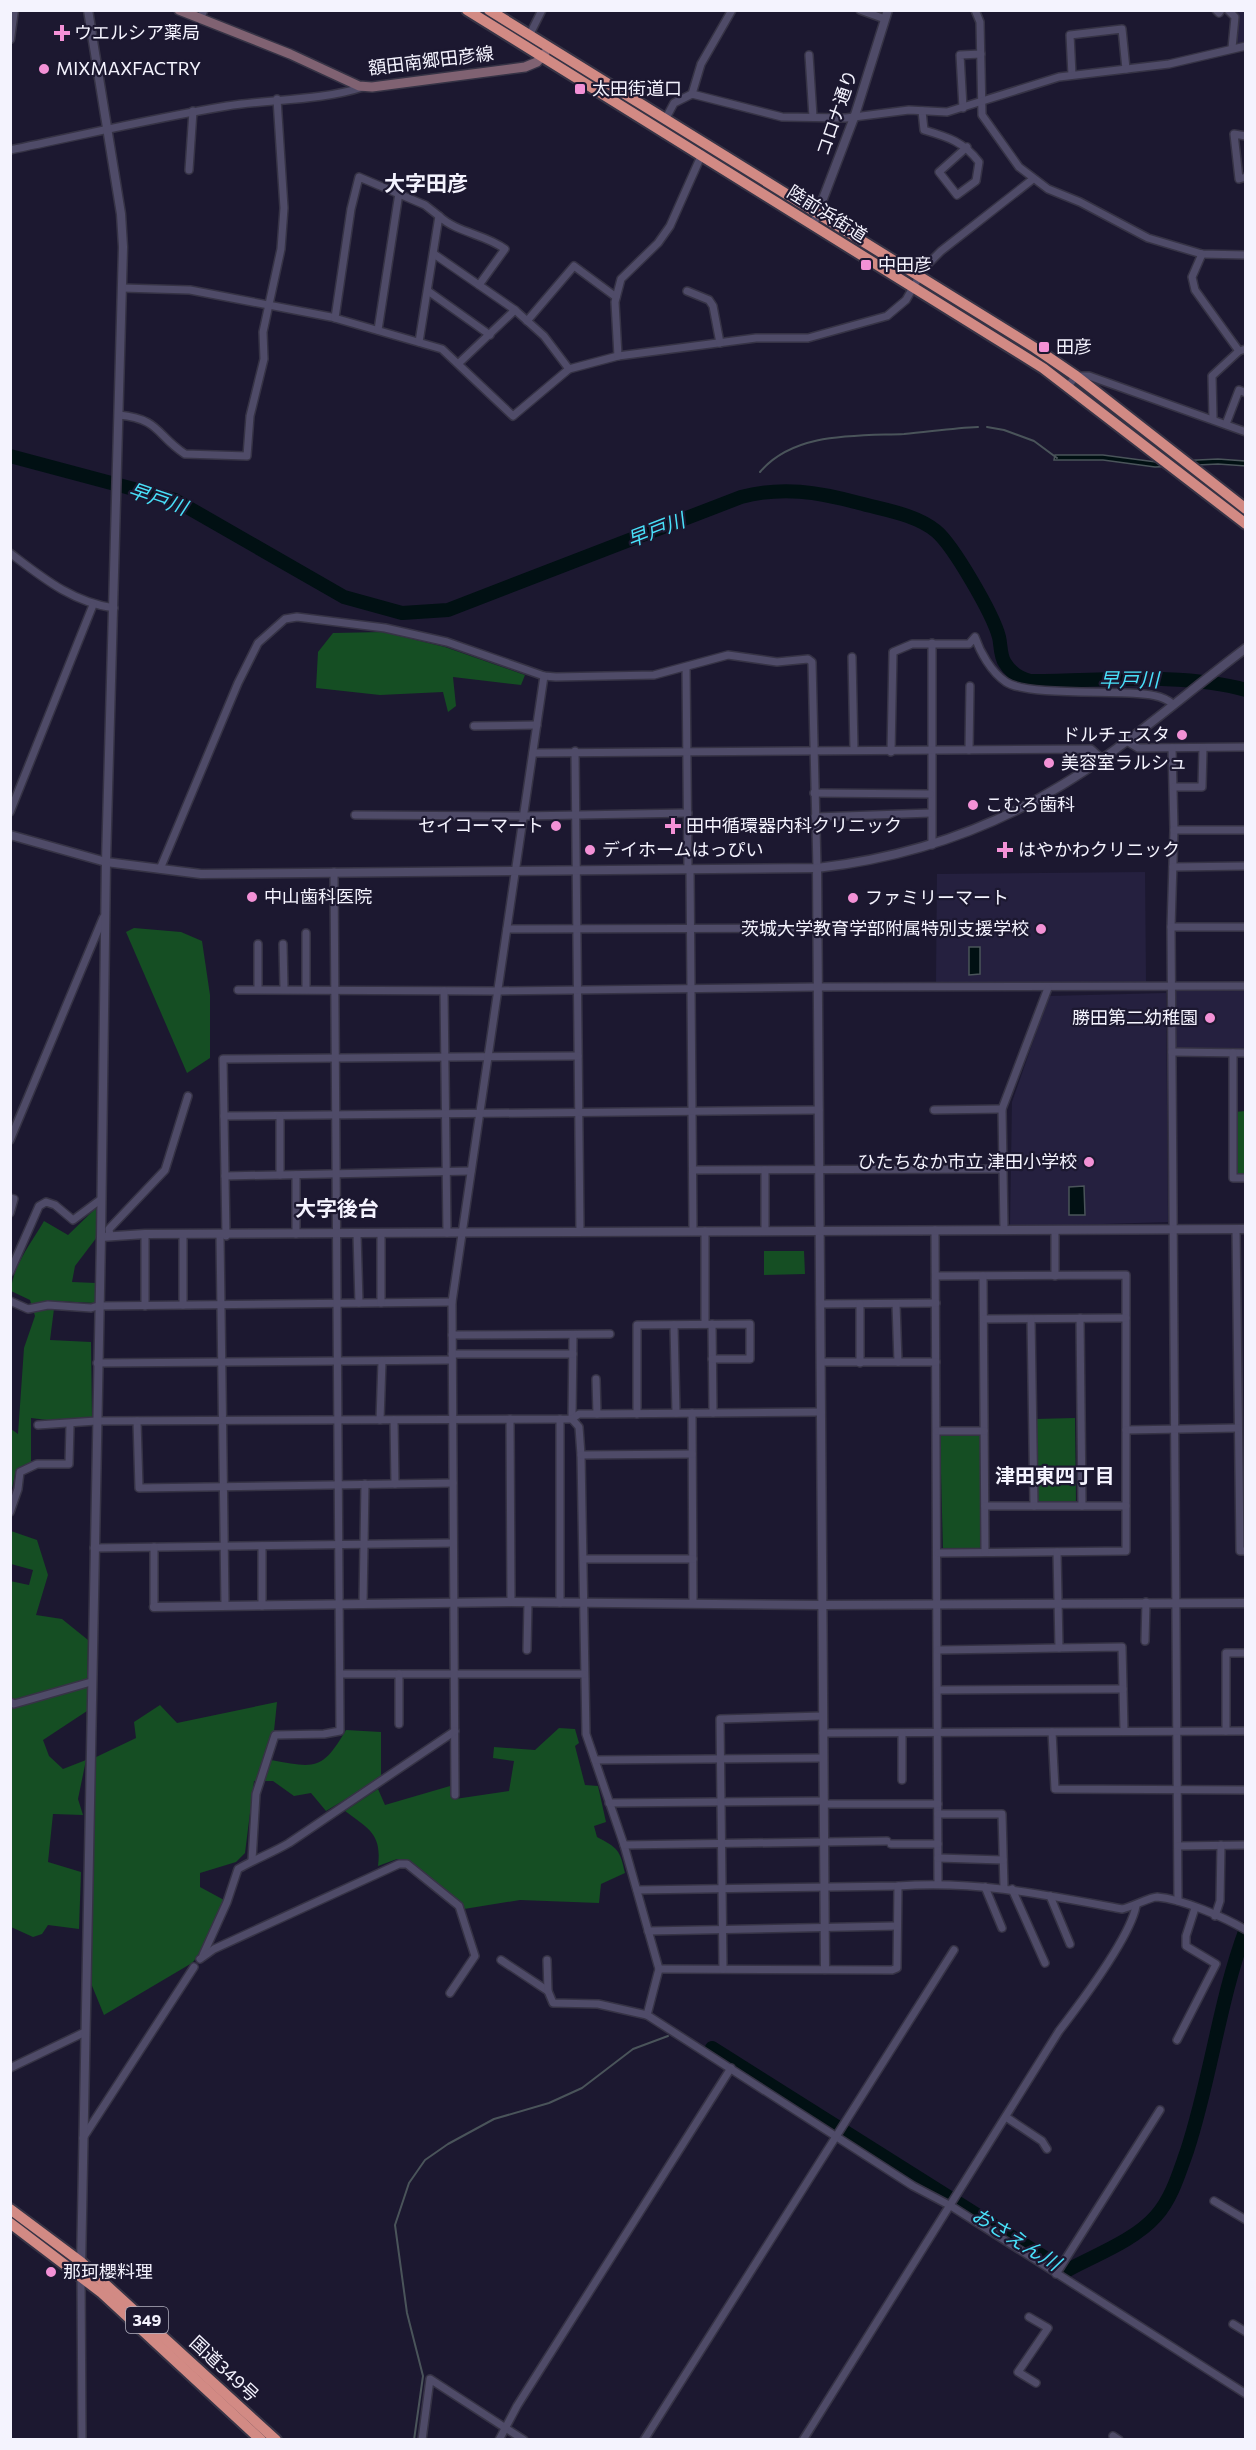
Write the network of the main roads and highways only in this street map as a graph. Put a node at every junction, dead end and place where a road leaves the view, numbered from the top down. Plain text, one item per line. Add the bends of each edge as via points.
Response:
1 (180, 10) edge
2 (467, 10) edge
3 (489, 10) edge
4 (202, 15) edge
5 (549, 48) junction
6 (543, 58) junction
7 (917, 282) junction
8 (1245, 508) edge
9 (1245, 524) edge
10 (10, 2209) edge
11 (10, 2223) edge
12 (261, 2439) edge
13 (276, 2439) edge

1 - 4 main road, 額田南郷田彦線
2 - 6 highway, 陸前浜街道
3 - 5 highway, 陸前浜街道
4 - 6 main road, 額田南郷田彦線 via 365,87 525,67
5 - 6 main road
5 - 7 highway, 陸前浜街道 via 819,214
6 - 7 highway, 陸前浜街道 via 813,225
7 - 8 highway, 陸前浜街道 via 1076,376
7 - 9 highway, 陸前浜街道 via 1068,386
10 - 13 highway, 国道349号 / 349 via 81,2262
11 - 12 highway, 国道349号 / 349 via 81,2276

